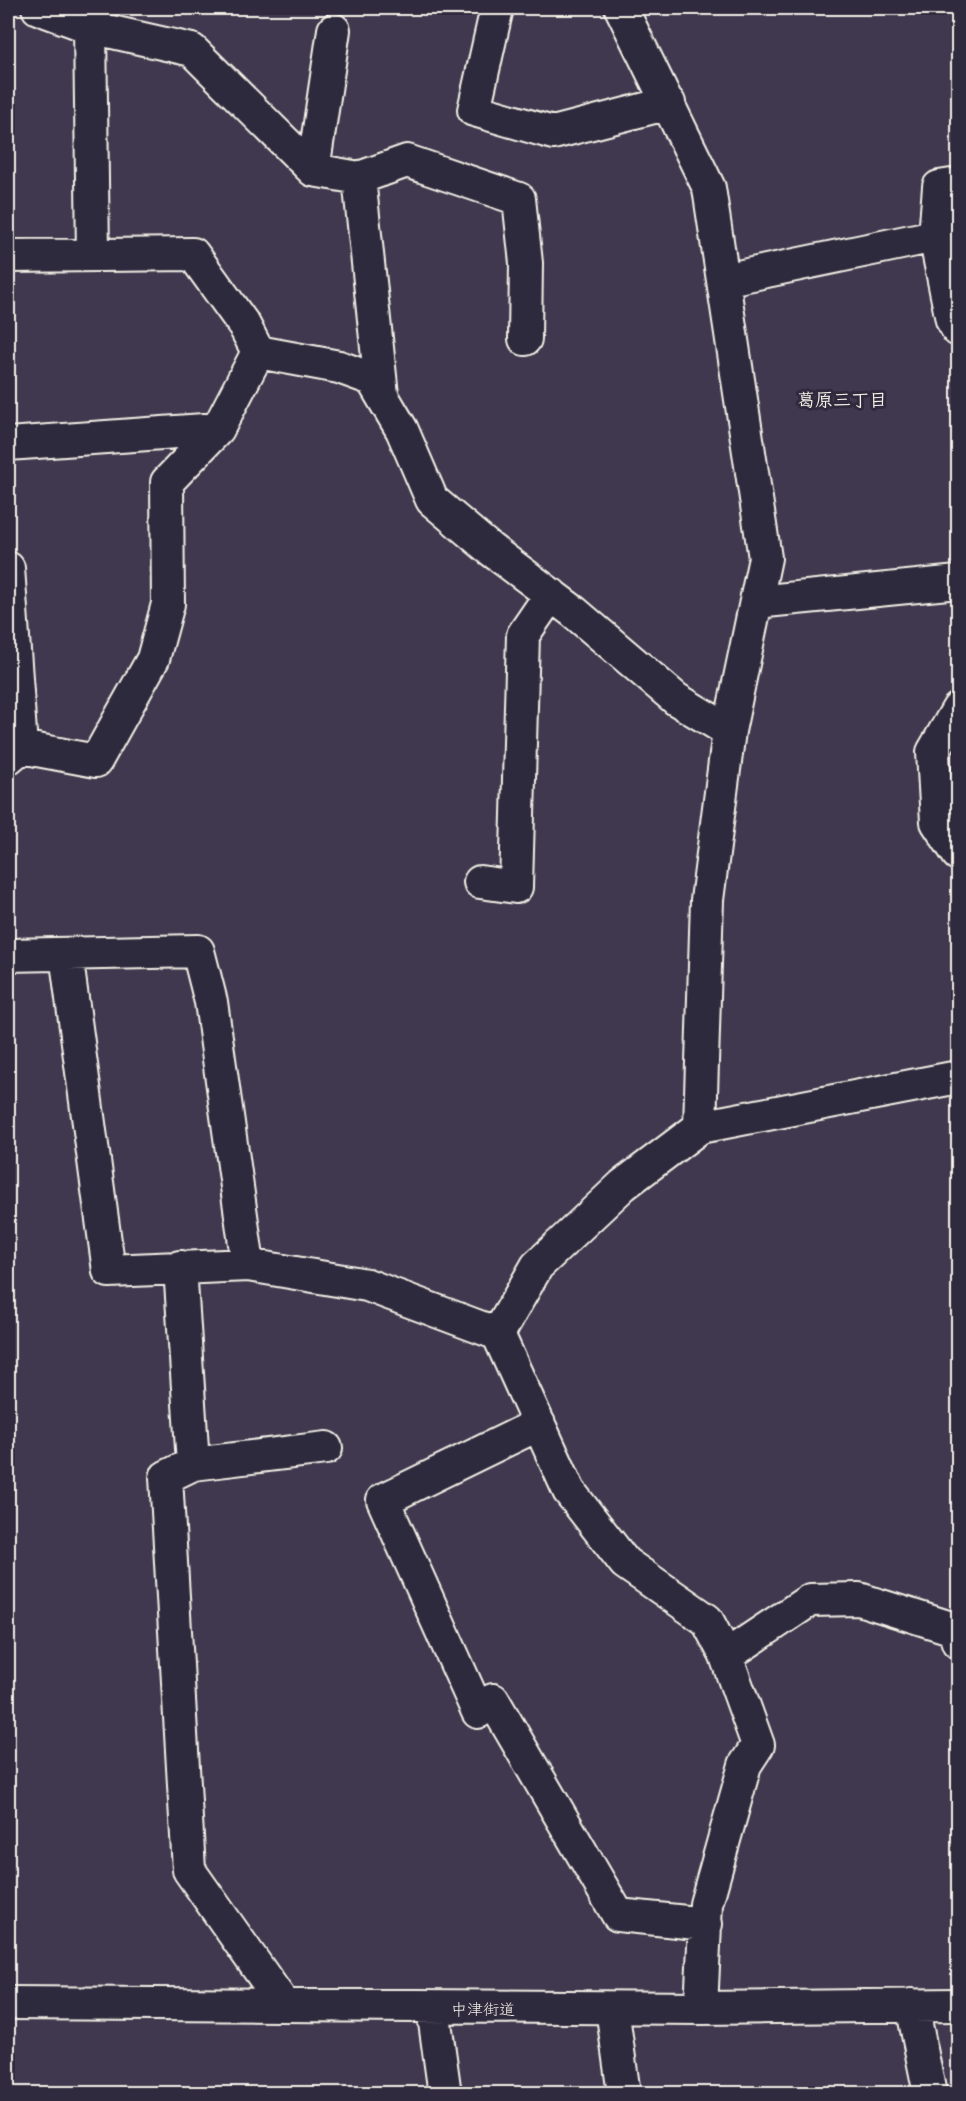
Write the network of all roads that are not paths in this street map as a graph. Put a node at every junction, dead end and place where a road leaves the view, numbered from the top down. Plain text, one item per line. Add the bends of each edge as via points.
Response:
1 (38, 8) edge
2 (497, 8) edge
3 (621, 8) edge
4 (90, 27) junction
5 (334, 30) dead end
6 (669, 103) junction
7 (314, 170) junction
8 (359, 178) junction
9 (958, 184) edge
10 (935, 236) junction
11 (93, 255) junction
12 (8, 256) edge
13 (723, 280) junction
14 (952, 294) edge
15 (958, 330) edge
16 (525, 339) dead end
17 (258, 352) junction
18 (382, 395) junction
19 (218, 429) junction
20 (8, 444) edge
21 (8, 568) edge
22 (958, 582) edge
23 (551, 594) junction
24 (756, 602) junction
25 (958, 709) edge
26 (729, 731) junction
27 (14, 752) edge
28 (958, 854) edge
29 (480, 882) dead end
30 (66, 954) junction
31 (8, 955) edge
32 (958, 1077) edge
33 (700, 1127) junction
34 (248, 1265) junction
35 (180, 1267) junction
36 (498, 1334) junction
37 (538, 1424) junction
38 (326, 1448) dead end
39 (193, 1464) junction
40 (958, 1642) edge
41 (726, 1656) junction
42 (706, 1924) junction
43 (8, 2003) edge
44 (284, 2005) junction
45 (912, 2005) junction
46 (958, 2005) edge
47 (433, 2008) junction
48 (612, 2008) junction
49 (700, 2008) junction
50 (445, 2094) edge
51 (624, 2094) edge
52 (930, 2094) edge

1 - 4 street
2 - 6 street via 474,110 553,133
3 - 6 street
4 - 7 street via 192,50
4 - 11 street
5 - 7 street
6 - 13 street via 709,188
7 - 8 street
8 - 16 street via 407,161 519,199 526,263
8 - 18 street
9 - 10 street via 939,187
10 - 13 street
10 - 14 street
11 - 12 street
11 - 17 street via 193,254 244,325
13 - 24 street via 765,558
14 - 15 street via 951,320
17 - 18 street via 339,367 372,379
17 - 19 street
18 - 23 street via 402,430 432,500
19 - 20 street
19 - 27 street via 166,482 168,604 153,659 96,761
21 - 27 street
22 - 24 street
23 - 26 street via 676,699
23 - 29 street via 524,635 516,887
24 - 26 street
25 - 28 street via 933,752 937,822
26 - 33 street via 707,900
30 - 31 street
30 - 34 street via 198,951 211,1002
30 - 35 street via 109,1271
32 - 33 street
33 - 36 street via 623,1185 537,1266
34 - 35 street
34 - 36 street via 367,1285
35 - 39 street
36 - 37 street
37 - 41 street via 569,1491 625,1563 707,1620
37 - 42 street via 383,1500 478,1712 493,1700 618,1915
38 - 39 street
39 - 44 street via 166,1477 189,1870
40 - 41 street via 954,1629 859,1599 810,1600
41 - 42 street via 758,1745 745,1765 706,1904
42 - 49 street
43 - 44 street, 中津街道
44 - 47 street, 中津街道
45 - 46 street, 中津街道
45 - 49 street, 中津街道
45 - 52 street
47 - 48 street, 中津街道
47 - 50 street
48 - 49 street, 中津街道
48 - 51 street

